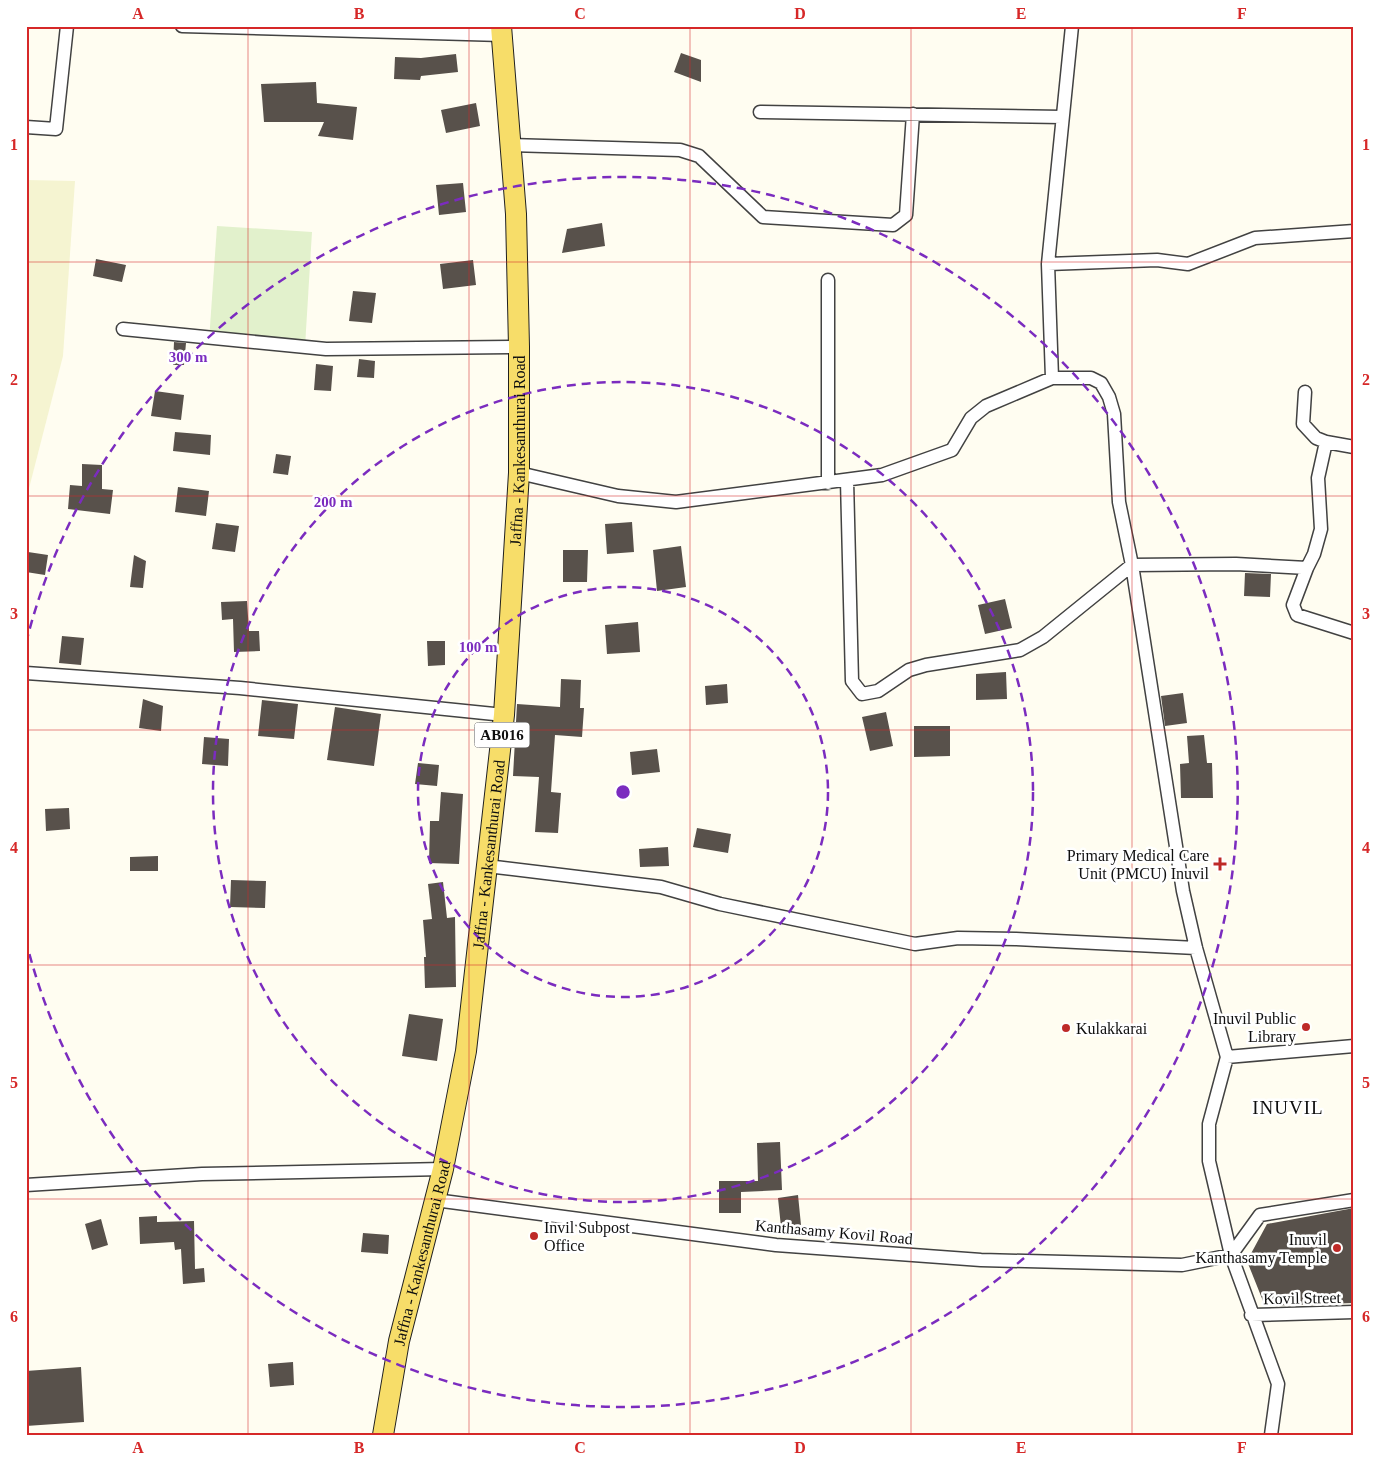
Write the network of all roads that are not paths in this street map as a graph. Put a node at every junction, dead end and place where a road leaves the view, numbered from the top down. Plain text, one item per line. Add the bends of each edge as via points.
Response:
1 (67, 26) edge
2 (182, 26) edge
3 (1072, 26) edge
4 (501, 31) edge
5 (760, 112) dead end
6 (914, 114) junction
7 (1062, 117) junction
8 (26, 127) edge
9 (510, 145) junction
10 (1354, 231) edge
11 (1048, 264) junction
12 (828, 280) dead end
13 (123, 329) dead end
14 (519, 347) junction
15 (1052, 378) junction
16 (1305, 392) dead end
17 (1326, 442) junction
18 (1354, 447) edge
19 (519, 473) junction
20 (847, 480) junction
21 (828, 483) junction
22 (1132, 565) junction
23 (1307, 568) junction
24 (1354, 632) edge
25 (26, 673) edge
26 (504, 715) junction
27 (487, 866) junction
28 (1196, 948) junction
29 (1354, 1046) edge
30 (1227, 1057) junction
31 (443, 1169) junction
32 (26, 1185) edge
33 (435, 1200) junction
34 (1354, 1200) edge
35 (1231, 1255) junction
36 (1354, 1312) edge
37 (1251, 1315) junction
38 (383, 1435) edge
39 (1270, 1435) edge

1 - 8 street via 56,129
2 - 4 street
3 - 7 street
4 - 9 main road, Jaffna - Kankesanthurai Road / AB016
5 - 6 street
6 - 7 street
6 - 9 street via 906,215 893,226 763,218 699,156 680,150
7 - 11 street
9 - 14 main road, Jaffna - Kankesanthurai Road / AB016 via 516,223
10 - 11 street via 1255,238 1188,264 1157,260
11 - 15 street
12 - 21 street
13 - 14 street via 326,349
14 - 19 main road, Jaffna - Kankesanthurai Road / AB016
15 - 20 street via 986,406 971,418 952,450 882,475
15 - 22 street via 1090,378 1100,383 1109,397 1114,414 1119,502
16 - 17 street via 1303,424 1316,438
17 - 18 street
17 - 23 street via 1318,478 1321,529
19 - 21 street via 618,496 676,502
19 - 26 main road, Jaffna - Kankesanthurai Road / AB016
20 - 21 street
20 - 22 street via 852,681 862,694 878,691 909,670 926,665 1020,650 1043,638
22 - 23 street via 1236,564
22 - 28 street via 1183,891
23 - 24 street via 1293,606 1297,615
25 - 26 street via 240,688
26 - 27 main road, Jaffna - Kankesanthurai Road / AB016
27 - 28 street via 661,887 720,904 915,944 958,938
27 - 31 main road, Jaffna - Kankesanthurai Road / AB016 via 466,1051
28 - 30 street
29 - 30 street
30 - 35 street via 1209,1124 1209,1161
31 - 32 street via 202,1174
31 - 33 main road, Jaffna - Kankesanthurai Road / AB016
33 - 35 street, Kanthasamy Kovil Road via 776,1245 981,1260 1182,1265
33 - 38 main road, Jaffna - Kankesanthurai Road / AB016 via 399,1341
34 - 35 street via 1260,1215
35 - 37 street
36 - 37 street, Kovil Street
37 - 39 street via 1278,1384

